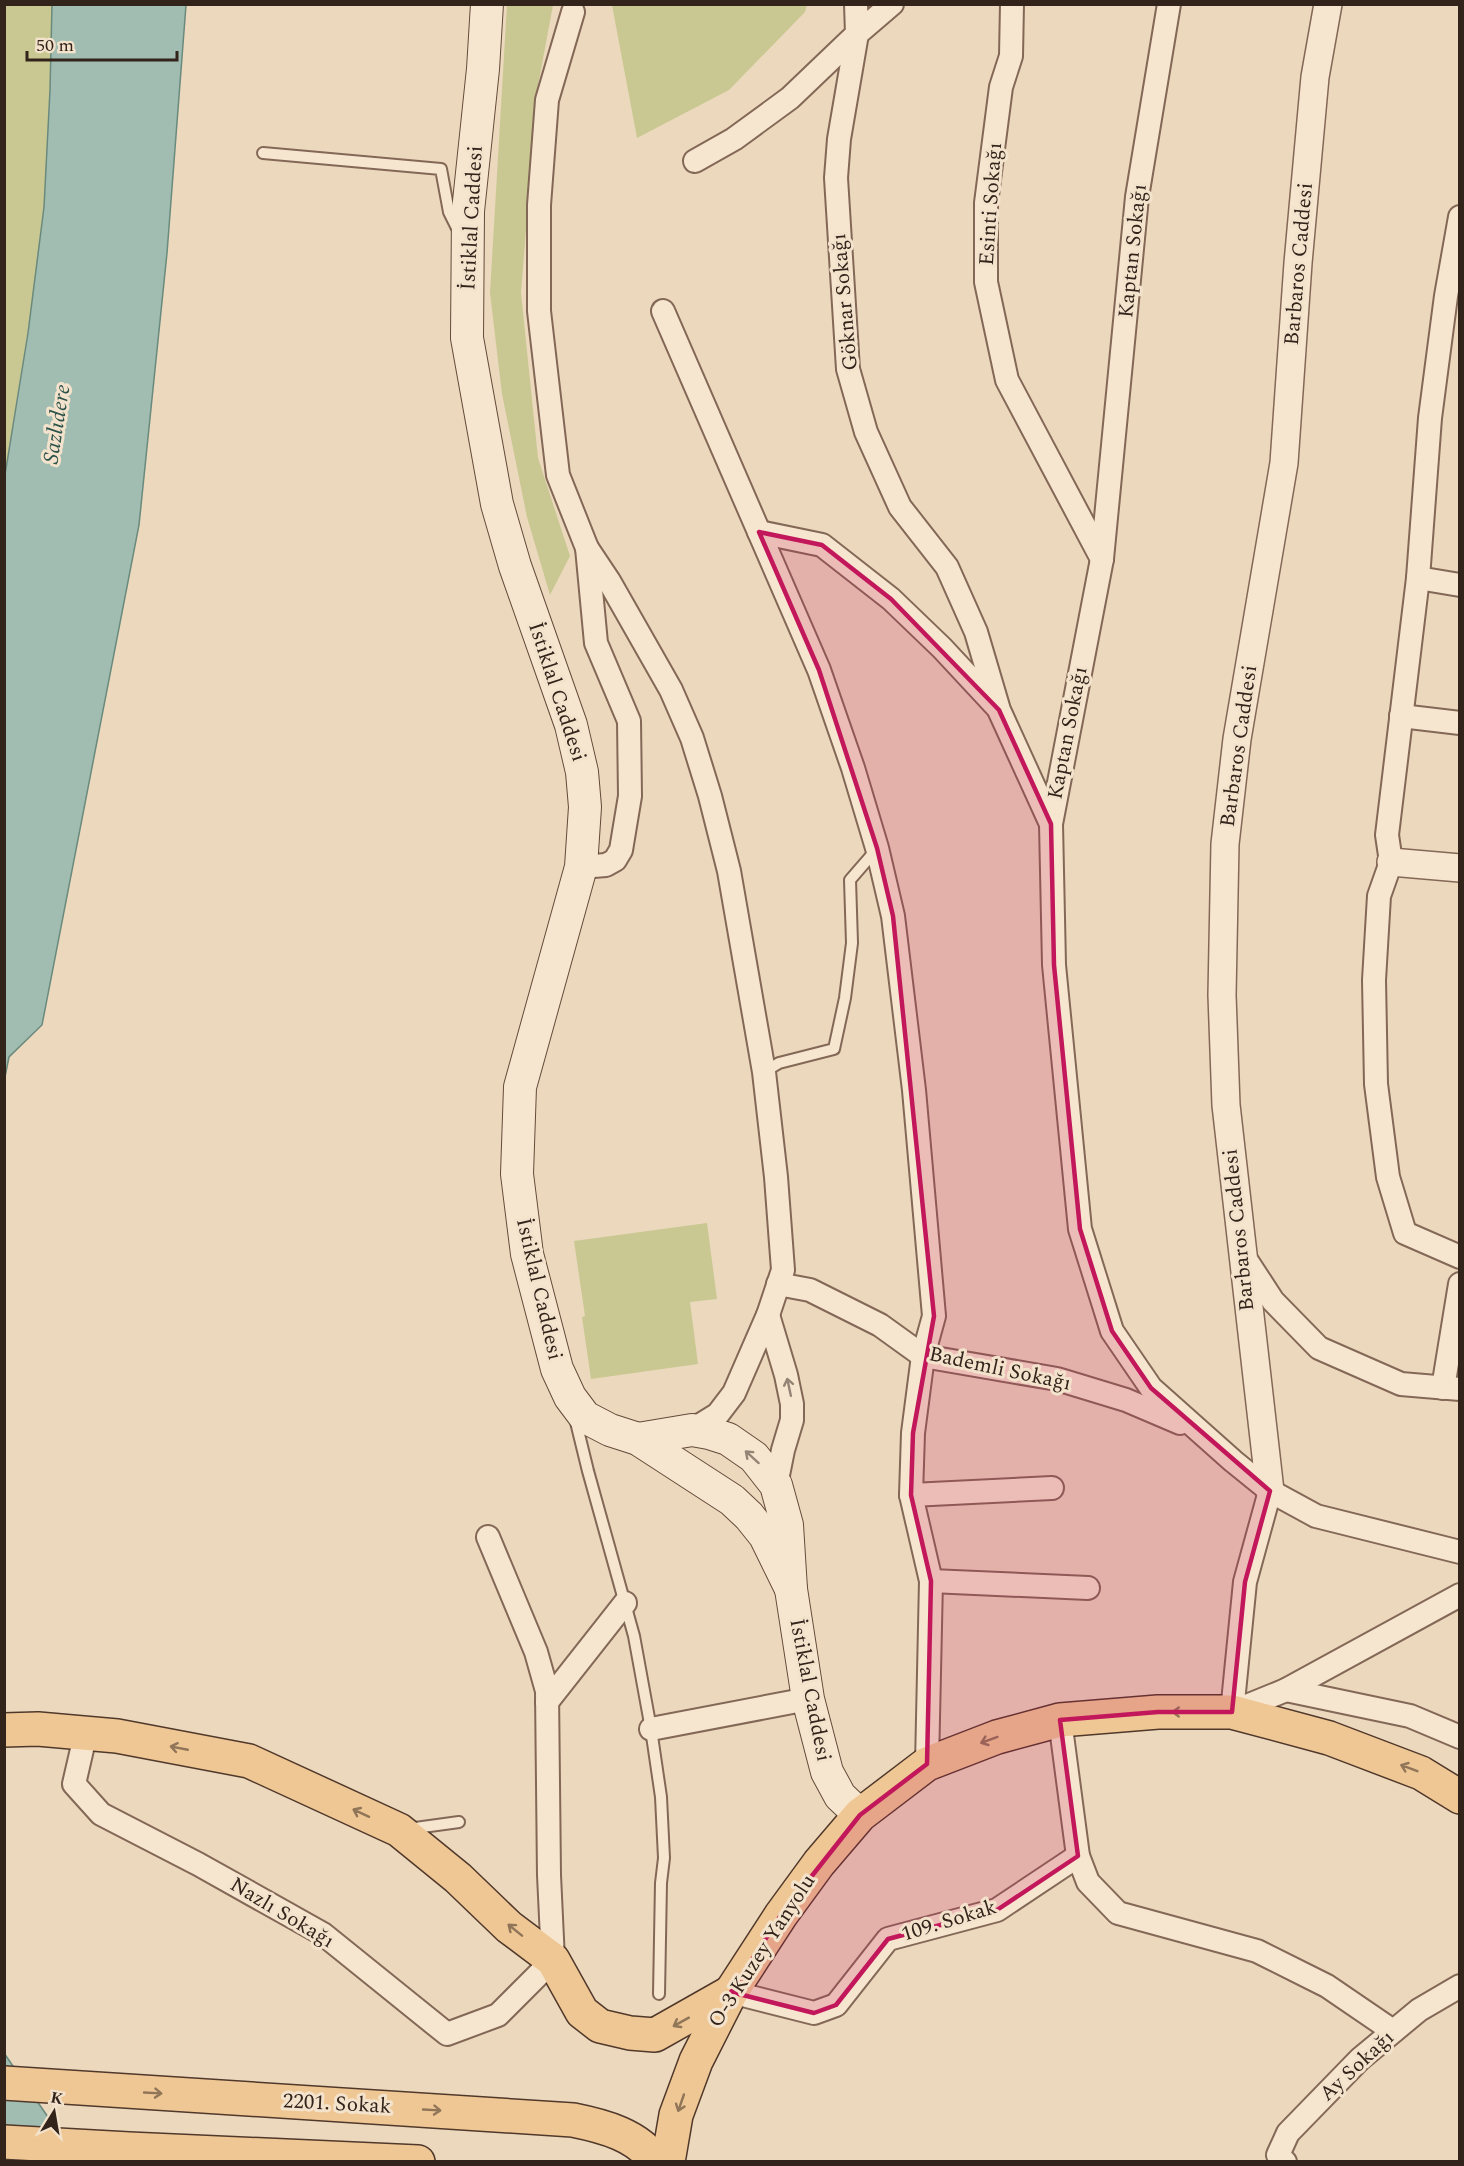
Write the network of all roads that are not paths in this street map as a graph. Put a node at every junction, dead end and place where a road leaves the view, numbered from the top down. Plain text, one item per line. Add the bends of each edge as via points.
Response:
1 (487, 4) edge
2 (856, 4) edge
3 (892, 4) edge
4 (1012, 4) edge
5 (1169, 4) edge
6 (1328, 4) edge
7 (573, 12) dead end
8 (857, 34) junction
9 (263, 153) dead end
10 (695, 161) dead end
11 (1460, 217) edge
12 (467, 249) junction
13 (1453, 297) edge
14 (663, 310) dead end
15 (759, 532) junction
16 (587, 548) junction
17 (1102, 559) junction
18 (1418, 578) junction
19 (1460, 585) edge
20 (999, 710) junction
21 (1401, 716) junction
22 (1460, 723) edge
23 (1051, 824) junction
24 (877, 848) junction
25 (1391, 862) junction
26 (581, 867) junction
27 (1460, 868) edge
28 (764, 1072) junction
29 (1242, 1253) junction
30 (1460, 1257) edge
31 (778, 1284) junction
32 (1460, 1284) edge
33 (768, 1315) junction
34 (923, 1356) junction
35 (1451, 1388) edge
36 (570, 1397) junction
37 (1196, 1429) junction
38 (692, 1430) junction
39 (638, 1439) junction
40 (680, 1468) junction
41 (776, 1485) junction
42 (1052, 1488) dead end
43 (1270, 1491) junction
44 (911, 1494) junction
45 (740, 1508) junction
46 (488, 1537) dead end
47 (1460, 1552) edge
48 (931, 1581) junction
49 (1088, 1588) dead end
50 (791, 1589) junction
51 (1460, 1595) edge
52 (625, 1603) junction
53 (1286, 1690) junction
54 (808, 1699) junction
55 (547, 1702) junction
56 (1232, 1712) junction
57 (1060, 1720) junction
58 (651, 1729) junction
59 (4, 1730) edge
60 (86, 1732) junction
61 (1460, 1737) edge
62 (927, 1764) junction
63 (1460, 1797) edge
64 (860, 1815) junction
65 (459, 1822) dead end
66 (399, 1830) junction
67 (1078, 1856) junction
68 (553, 1960) junction
69 (1460, 1986) edge
70 (731, 1992) junction
71 (660, 1994) dead end
72 (1393, 2031) junction
73 (4, 2083) edge
74 (4, 2142) edge
75 (1279, 2159) edge
76 (418, 2162) edge
77 (656, 2162) edge
78 (668, 2162) edge

1 - 12 main road, İstiklal Caddesi
2 - 8 street, Göknar Sokağı
3 - 8 street
4 - 17 street, Esinti Sokağı via 1011,56 1001,87 986,202 986,282 1007,380
5 - 17 street, Kaptan Sokağı via 1137,196
6 - 29 street, Barbaros Caddesi via 1315,77 1284,463 1237,739 1225,844 1222,994 1226,1105
7 - 16 street via 548,100 539,205 538,311 558,475
8 - 10 street via 790,98 734,139
8 - 20 street, Göknar Sokağı via 836,178 848,369 866,432 900,507 947,567 976,632
9 - 12 lane via 441,169 449,212
11 - 13 street
12 - 26 main road, İstiklal Caddesi via 467,338 497,504 571,725 582,772 585,807
13 - 18 street via 1430,418
14 - 15 street
15 - 20 street via 822,544 891,599
15 - 24 street via 819,670
16 - 26 street via 596,643 629,721 630,796 621,850 615,860 606,865
16 - 28 street via 671,690 692,738 729,871
17 - 23 street, Kaptan Sokağı
18 - 19 street
18 - 21 street
20 - 23 street, Göknar Sokağı
21 - 22 street
21 - 25 street via 1387,835
23 - 37 street, Kaptan Sokağı via 1054,965 1080,1229 1112,1331 1150,1388
24 - 28 lane via 850,880 852,943 834,1049 779,1063
24 - 34 street via 893,916 914,1090 934,1316
25 - 27 street
25 - 30 street via 1379,896 1374,980 1376,1084 1388,1177 1405,1233
26 - 36 main road, İstiklal Caddesi via 520,1087 516,1144 527,1254 557,1369
28 - 31 street via 782,1247 783,1270
29 - 35 street via 1273,1301 1319,1348 1401,1384
29 - 43 street, Barbaros Caddesi
31 - 33 street
31 - 34 street, Bademli Sokağı via 810,1290 879,1325
32 - 35 street
33 - 38 street via 734,1393 718,1414
41 -> 33 street via 792,1420 792,1404
34 - 37 street, Bademli Sokağı via 1057,1379 1126,1400
34 - 44 street via 913,1433
36 - 39 main road, İstiklal Caddesi via 585,1417
36 - 52 lane
37 - 43 street, Kaptan Sokağı
38 - 39 main road, İstiklal Caddesi
38 - 40 main road via 677,1446 675,1457
41 -> 38 main road, İstiklal Caddesi via 754,1457 728,1439
39 - 40 main road, İstiklal Caddesi
40 - 45 main road, İstiklal Caddesi
41 - 45 main road via 772,1499 762,1508
41 - 50 main road, İstiklal Caddesi via 787,1525
42 - 44 street
43 - 47 street, Kaptan Sokağı via 1316,1516
43 - 56 street via 1245,1582
44 - 48 street
45 - 50 main road, İstiklal Caddesi via 765,1536
46 - 55 street via 536,1652
48 - 49 street
48 - 62 street
50 - 54 main road, İstiklal Caddesi
51 - 53 street
52 - 55 street
52 - 58 lane
53 - 56 street
53 - 61 street via 1410,1716
54 - 58 street
54 - 64 main road, İstiklal Caddesi via 826,1772 840,1796
55 - 68 street
56 -> 57 main road, O-3 Kuzey Yanyolu via 1158,1712
63 -> 56 main road, O-3 Kuzey Yanyolu via 1421,1773 1329,1738
57 -> 62 main road, O-3 Kuzey Yanyolu via 997,1737
57 - 67 street
58 - 71 lane via 662,1797
59 - 60 main road
66 -> 60 main road via 249,1761
60 - 68 street, Nazlı Sokağı via 74,1784 101,1814 323,1934 447,2034 498,2015
62 - 64 main road, O-3 Kuzey Yanyolu
64 - 70 main road, O-3 Kuzey Yanyolu via 780,1915
65 - 66 lane
68 -> 66 main road via 509,1927 458,1878
67 - 70 street, 109. Sokak via 997,1910 888,1939 836,2005 814,2013
67 - 72 street via 1088,1882 1118,1912 1257,1951 1328,1986
70 -> 68 main road via 654,2035 630,2033 600,2026 582,2012
69 - 72 street, Ay Sokağı
70 -> 78 main road, O-3 Kuzey Yanyolu via 696,2061 676,2115
72 - 75 street, Ay Sokağı via 1288,2133
73 -> 77 main road, 2201. Sokak via 573,2120 621,2134 646,2148
74 - 76 main road

